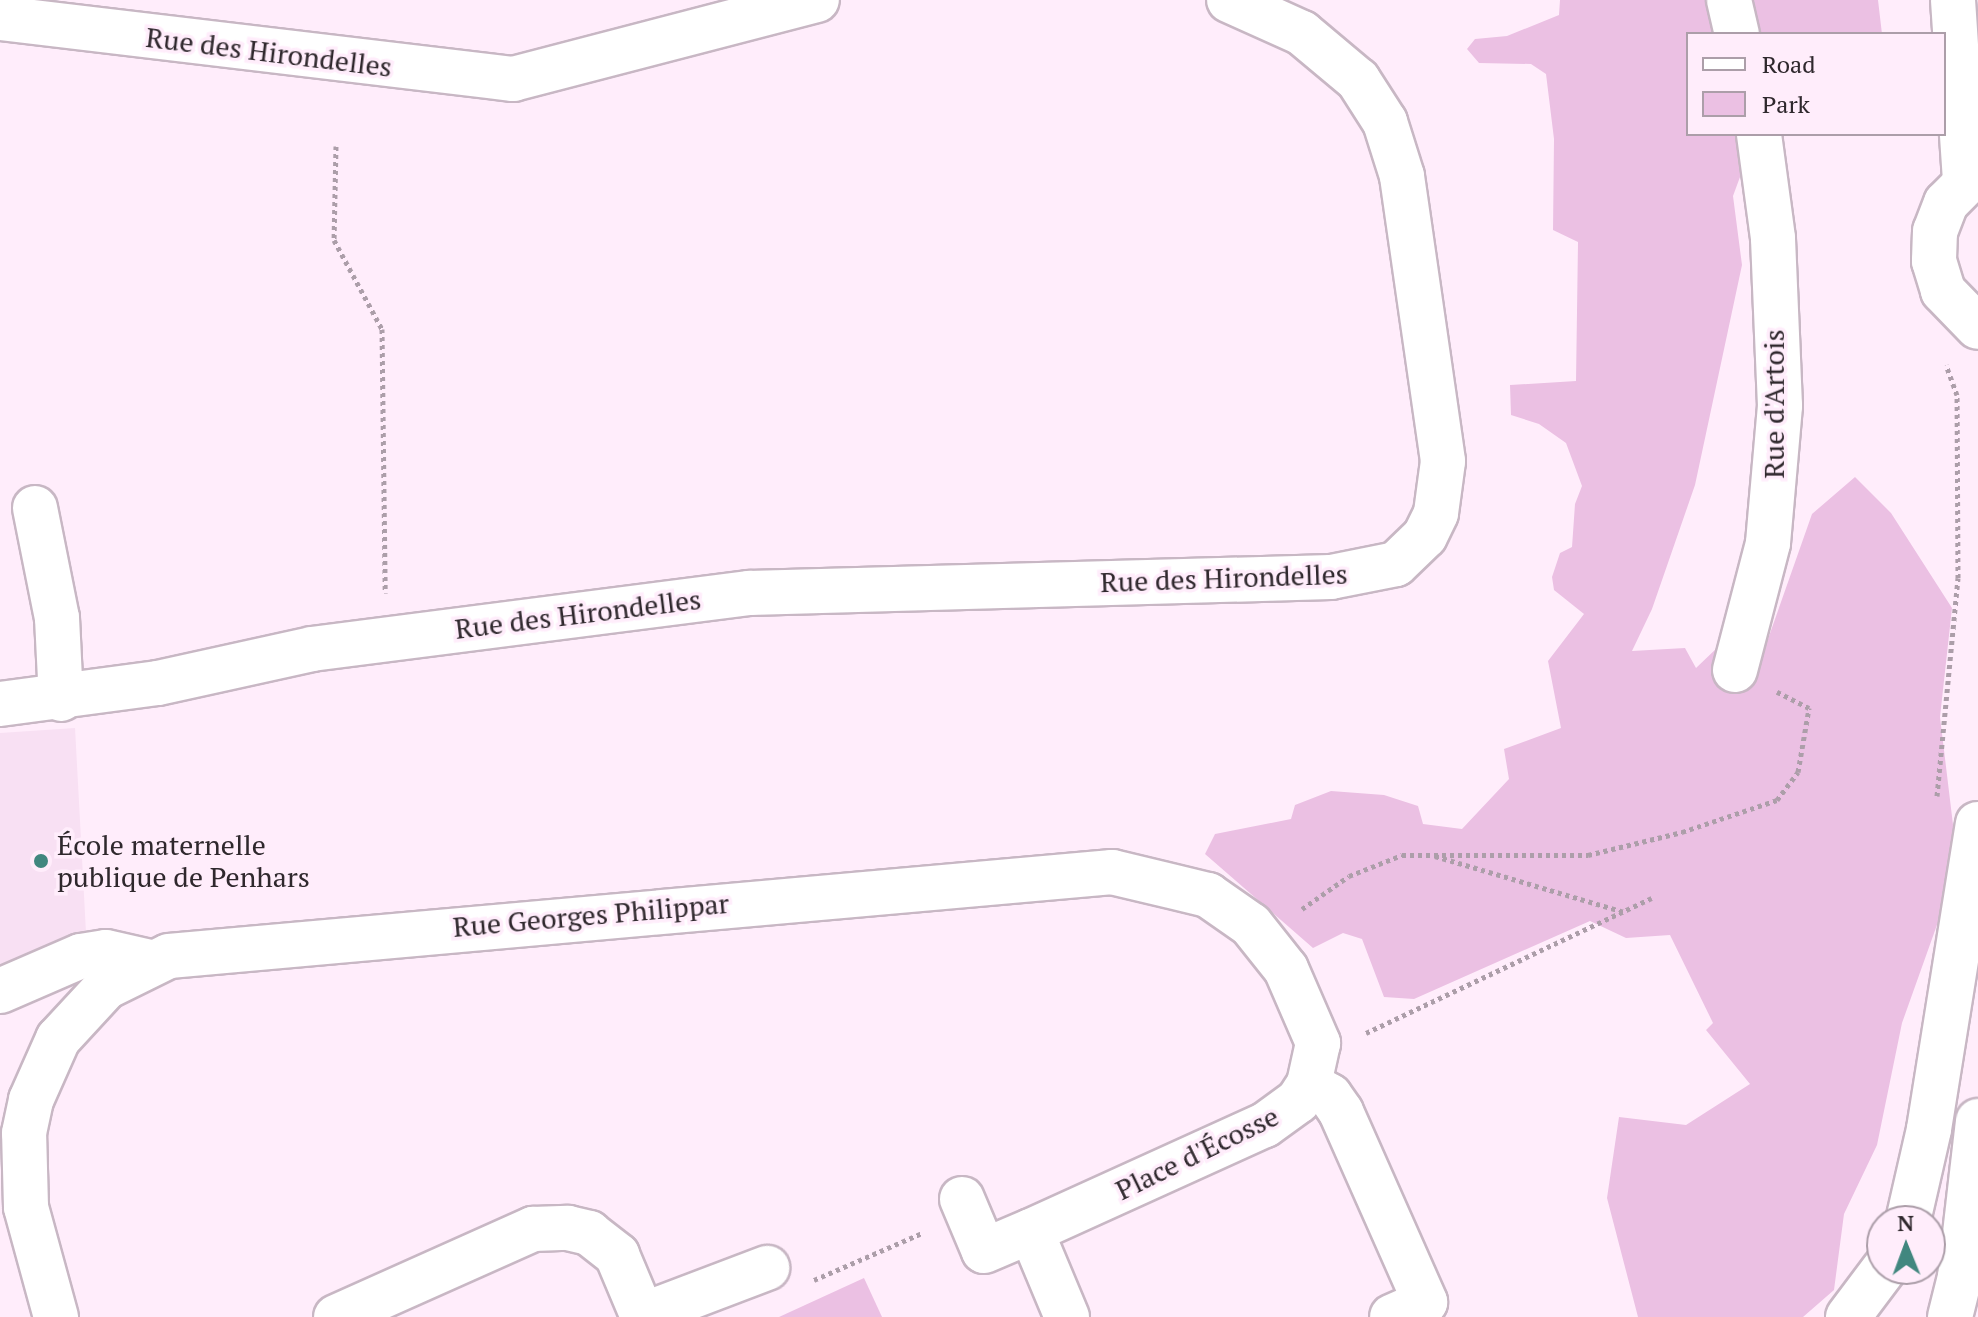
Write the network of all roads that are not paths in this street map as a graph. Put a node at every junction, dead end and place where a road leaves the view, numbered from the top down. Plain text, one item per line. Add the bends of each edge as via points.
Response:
1 (817, 0) edge
2 (1229, 0) edge
3 (1729, 0) edge
4 (1953, 0) edge
5 (0, 18) edge
6 (1737, 32) edge
7 (1759, 136) edge
8 (1972, 176) edge
9 (1978, 327) edge
10 (35, 508) dead end
11 (1735, 670) road end
12 (61, 699) junction
13 (0, 704) edge
14 (1978, 824) edge
15 (150, 962) junction
16 (0, 991) edge
17 (1314, 1070) junction
18 (1978, 1121) edge
19 (1911, 1205) edge
20 (965, 1206) road end
21 (1031, 1231) junction
22 (767, 1268) road end
23 (1872, 1285) edge
24 (1888, 1285) edge
25 (643, 1316) edge
26 (56, 1317) edge
27 (336, 1317) edge
28 (1067, 1317) edge
29 (1392, 1317) edge
30 (1848, 1317) edge
31 (1878, 1317) edge
32 (1950, 1317) edge

1 - 5 street, Rue des Hirondelles via 513,79
2 - 12 street, Rue des Hirondelles via 1268,14 1332,55 1366,90 1385,122 1412,230 1443,461 1436,513 1414,551 1369,573 1331,577 817,588 386,638
3 - 6 street
4 - 8 street
7 - 11 street, Rue d'Artois via 1773,238 1780,406 1768,543
8 - 9 street via 1946,203 1935,231 1934,261 1943,291
10 - 12 street via 57,618
12 - 13 street, Rue des Hirondelles
14 - 19 street via 1937,1084
15 - 16 street via 106,952 81,956
15 - 17 street, Rue Georges Philippar via 211,950 1060,872 1112,872 1182,885 1230,909 1263,939 1298,992 1318,1043
15 - 26 street, Rue Georges Philippar via 106,987 71,1024 48,1056 31,1100 24,1133 26,1207
17 - 21 street, Place d'Écosse via 1298,1101 1265,1125
17 - 29 street via 1341,1112 1425,1302
18 - 32 street via 1960,1277
20 - 21 street, Place d'Écosse via 984,1251
21 - 28 street
22 - 25 street
23 - 30 street
24 - 31 street
25 - 27 street via 617,1255 589,1233 568,1228 533,1229

